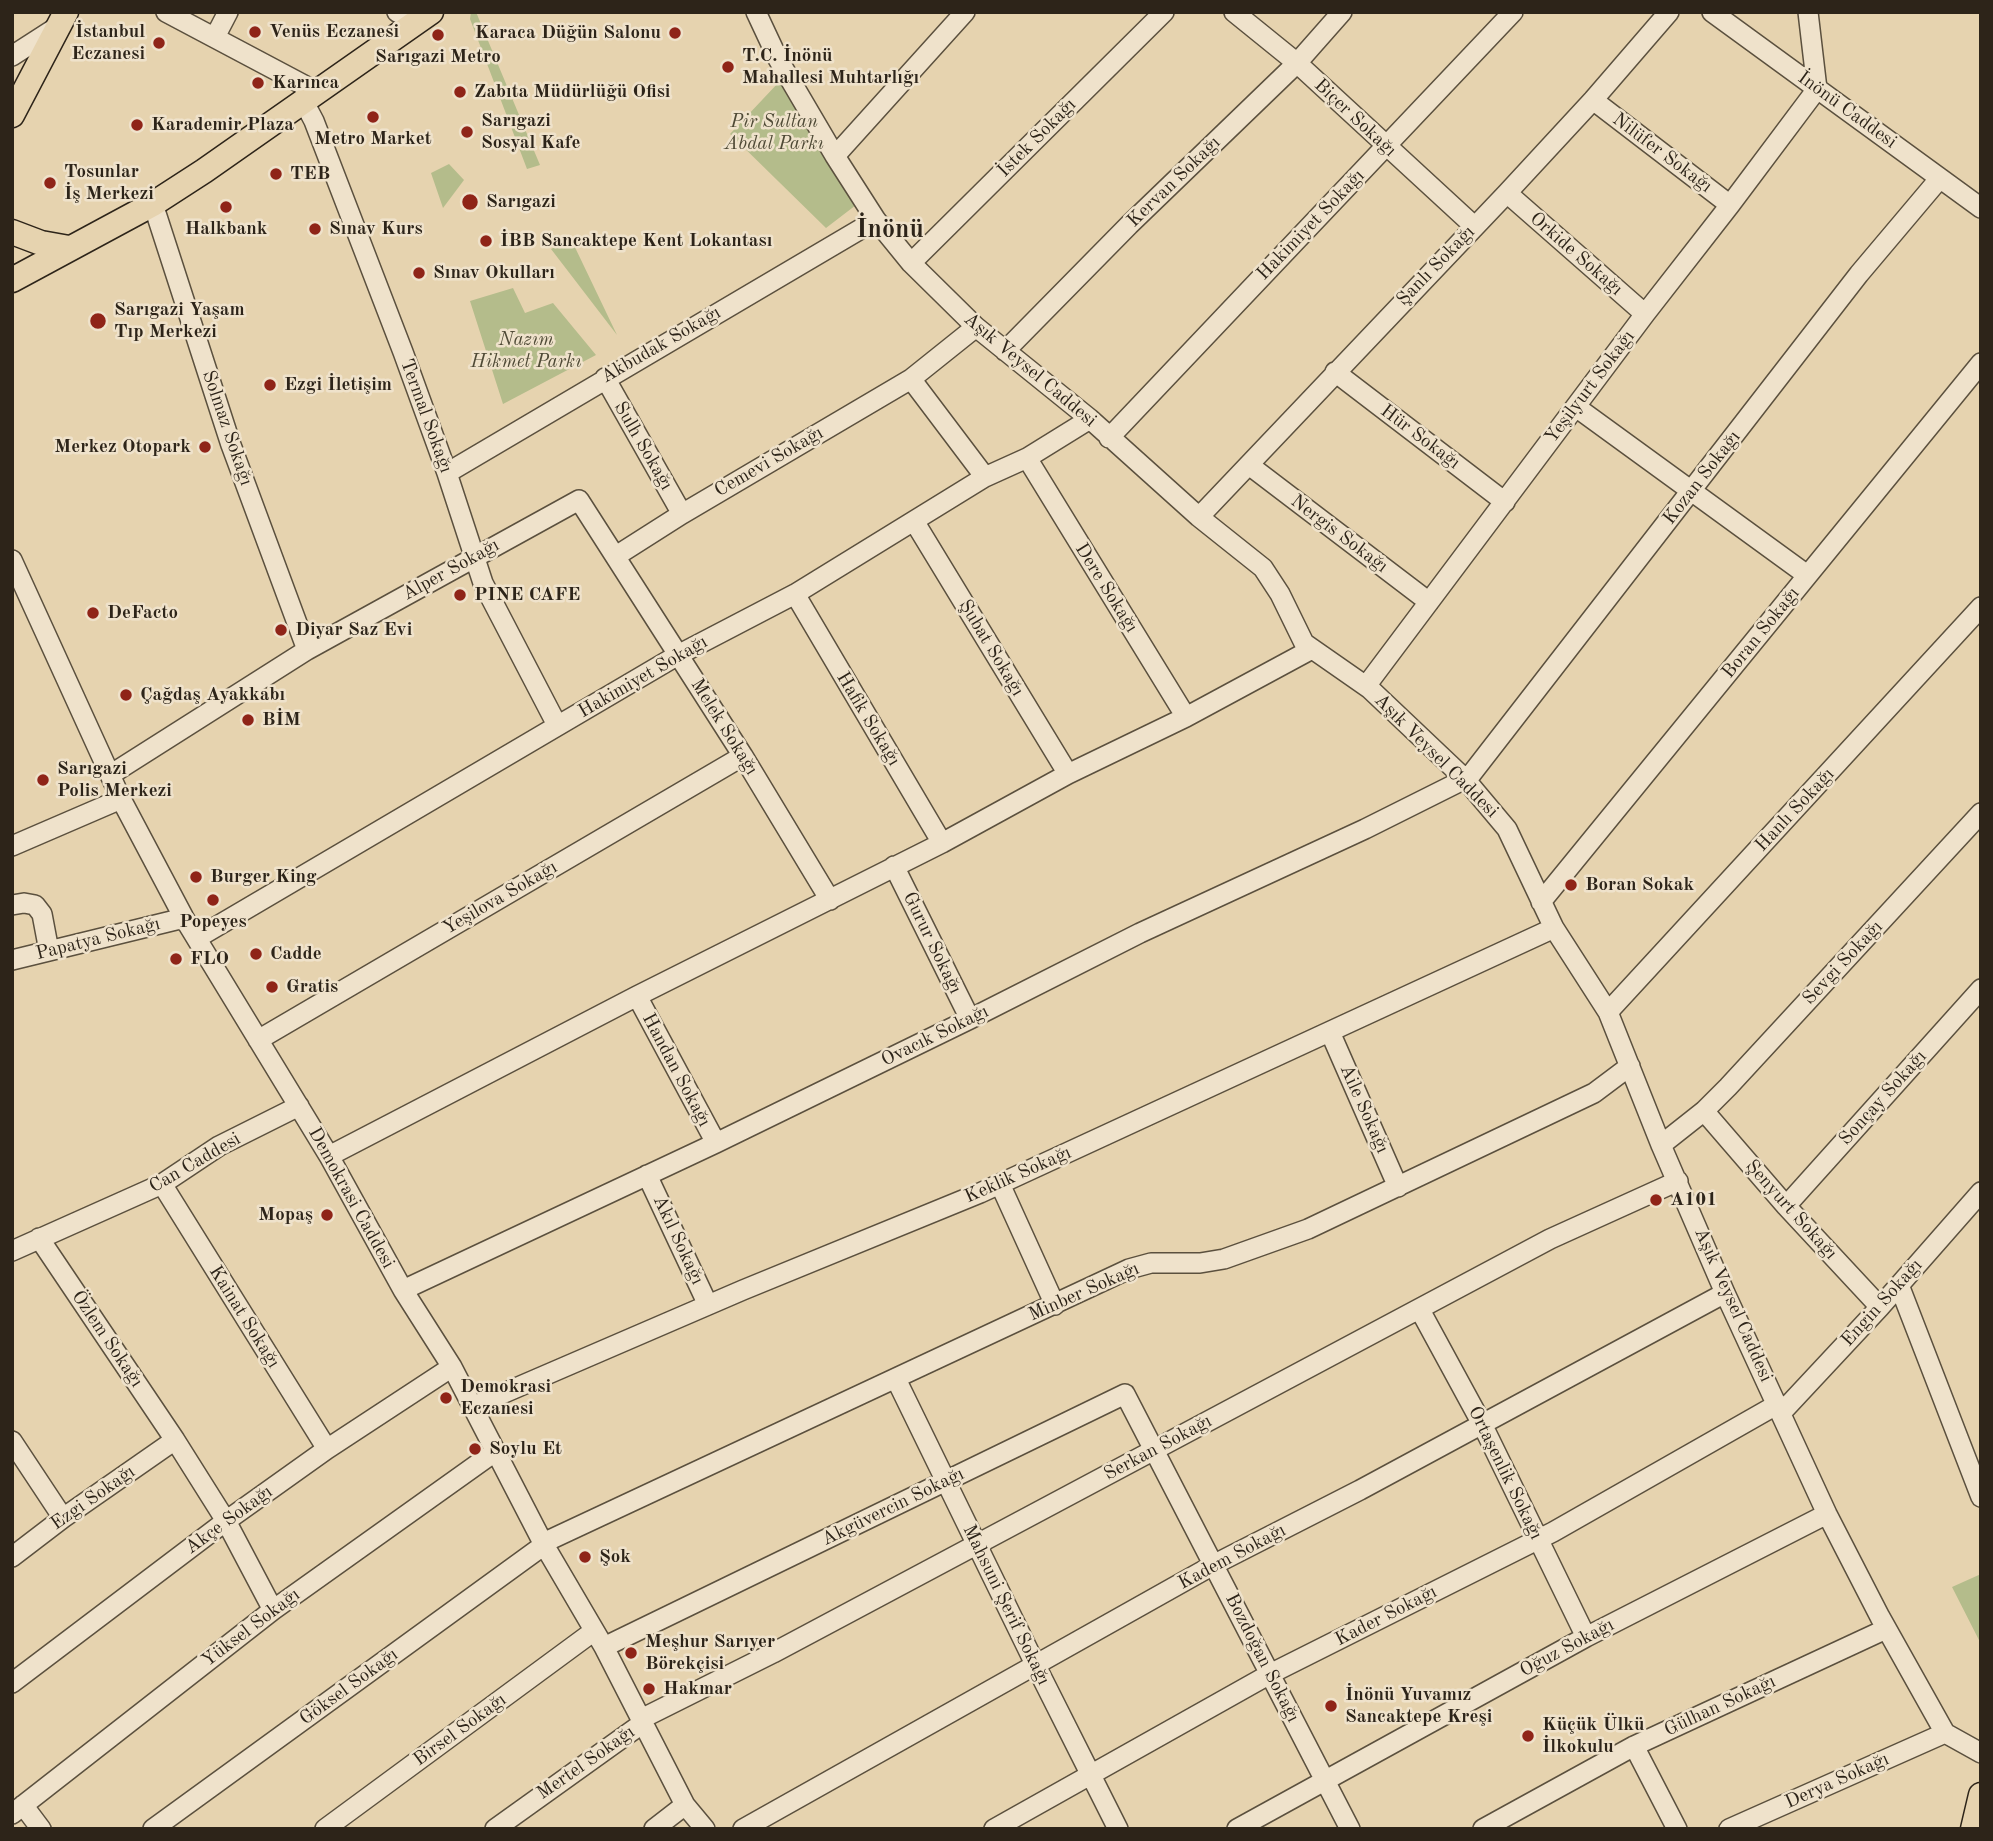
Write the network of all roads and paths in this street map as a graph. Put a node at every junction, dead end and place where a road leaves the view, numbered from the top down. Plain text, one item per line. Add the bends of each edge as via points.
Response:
1 (166, 12) edge
2 (228, 12) edge
3 (756, 12) edge
4 (965, 12) edge
5 (1164, 12) edge
6 (1234, 12) edge
7 (1342, 12) edge
8 (1513, 12) edge
9 (1669, 12) edge
10 (1712, 12) edge
11 (1808, 12) edge
12 (415, 16) edge
13 (62, 20) edge
14 (215, 37) junction
15 (12, 56) edge
16 (1297, 63) junction
17 (1817, 89) junction
18 (310, 97) junction
19 (1593, 100) junction
20 (12, 115) edge
21 (1386, 147) junction
22 (835, 156) junction
23 (1940, 178) junction
24 (1507, 193) junction
25 (153, 204) junction
26 (1730, 205) junction
27 (1981, 208) edge
28 (876, 220) junction
29 (1474, 226) junction
30 (12, 232) edge
31 (69, 248) junction
32 (911, 263) junction
33 (12, 280) edge
34 (1645, 314) junction
35 (976, 327) junction
36 (1005, 351) junction
37 (1981, 363) edge
38 (1335, 372) junction
39 (605, 379) junction
40 (911, 379) junction
41 (1576, 407) junction
42 (1090, 419) junction
43 (1109, 438) junction
44 (1027, 458) junction
45 (1248, 465) junction
46 (447, 473) junction
47 (985, 477) junction
48 (1693, 491) junction
49 (1505, 502) junction
50 (682, 514) junction
51 (1199, 517) junction
52 (914, 521) junction
53 (474, 556) junction
54 (615, 556) junction
55 (12, 560) edge
56 (1807, 575) junction
57 (794, 594) junction
58 (1429, 603) junction
59 (1981, 607) edge
60 (1312, 649) junction
61 (307, 650) junction
62 (678, 654) junction
63 (1366, 686) junction
64 (1186, 717) junction
65 (557, 725) junction
66 (743, 756) junction
67 (1068, 774) junction
68 (110, 775) junction
69 (1465, 780) junction
70 (121, 800) junction
71 (1981, 813) edge
72 (942, 843) junction
73 (12, 846) edge
74 (894, 866) junction
75 (830, 900) junction
76 (1541, 902) junction
77 (12, 905) edge
78 (184, 918) junction
79 (1555, 928) junction
80 (197, 938) junction
81 (49, 951) junction
82 (12, 960) edge
83 (1981, 989) edge
84 (637, 996) junction
85 (1608, 1012) junction
86 (970, 1019) junction
87 (1330, 1032) junction
88 (258, 1040) junction
89 (1630, 1066) junction
90 (299, 1107) junction
91 (1704, 1111) junction
92 (716, 1143) junction
93 (1661, 1145) junction
94 (329, 1156) junction
95 (647, 1175) junction
96 (1678, 1181) junction
97 (162, 1184) junction
98 (1000, 1184) junction
99 (1398, 1187) junction
100 (1981, 1192) edge
101 (1786, 1206) junction
102 (39, 1238) junction
103 (12, 1251) edge
104 (1899, 1285) junction
105 (403, 1290) junction
106 (1725, 1293) junction
107 (708, 1304) junction
108 (1055, 1304) junction
109 (1880, 1307) junction
110 (1420, 1310) junction
111 (452, 1367) junction
112 (896, 1379) junction
113 (474, 1406) junction
114 (1780, 1408) junction
115 (1482, 1424) junction
116 (175, 1440) junction
117 (12, 1441) edge
118 (327, 1449) junction
119 (496, 1451) junction
120 (1153, 1451) junction
121 (946, 1482) junction
122 (1981, 1497) edge
123 (1827, 1514) junction
124 (63, 1518) junction
125 (226, 1521) junction
126 (1538, 1540) junction
127 (976, 1543) junction
128 (544, 1544) junction
129 (12, 1558) edge
130 (1215, 1564) junction
131 (273, 1610) junction
132 (1886, 1629) junction
133 (1586, 1637) junction
134 (599, 1639) junction
135 (1036, 1666) junction
136 (1270, 1674) junction
137 (12, 1683) edge
138 (642, 1721) junction
139 (1945, 1733) junction
140 (1634, 1746) junction
141 (1981, 1753) edge
142 (1090, 1774) junction
143 (1324, 1781) junction
144 (1981, 1794) edge
145 (685, 1805) junction
146 (18, 1809) edge
147 (41, 1829) edge
148 (153, 1829) edge
149 (326, 1829) edge
150 (495, 1829) edge
151 (654, 1829) edge
152 (705, 1829) edge
153 (743, 1829) edge
154 (994, 1829) edge
155 (1118, 1829) edge
156 (1237, 1829) edge
157 (1350, 1829) edge
158 (1483, 1829) edge
159 (1677, 1829) edge
160 (1729, 1829) edge
161 (1973, 1829) edge

1 - 14 street
2 - 14 street
3 - 22 street, Aşık Veysel Caddesi
4 - 22 street
5 - 32 street, İstek Sokağı
6 - 16 street, Biçer Sokağı
7 - 16 street, Kervan Sokağı
8 - 21 street, Hakimiyet Sokağı
9 - 19 street, Şanlı Sokağı
10 - 17 street, İnönü Caddesi
11 - 17 street
12 - 18 main road
13 - 15 street
13 - 20 main road
14 - 18 street
16 - 21 street, Biçer Sokağı
16 - 36 street, Kervan Sokağı
17 - 23 street, İnönü Caddesi
17 - 26 street, Yeşilyurt Sokağı
18 - 25 main road
18 - 46 street, Termal Sokağı via 314,121
19 - 24 street, Şanlı Sokağı
19 - 26 street, Nilüfer Sokağı
21 - 29 street, Biçer Sokağı
21 - 43 street, Hakimiyet Sokağı
22 - 28 street, Aşık Veysel Caddesi
23 - 27 street, İnönü Caddesi
23 - 48 street, Kozan Sokağı via 1859,274
24 - 29 street, Şanlı Sokağı
24 - 34 street, Orkide Sokağı
25 - 31 main road
25 - 61 street, Solmaz Sokağı via 231,445
26 - 34 street, Yeşilyurt Sokağı
28 - 32 street, Aşık Veysel Caddesi
28 - 39 street, Akbudak Sokağı
29 - 38 street, Şanlı Sokağı
30 - 31 main road
31 - 33 main road
32 - 35 street, Aşık Veysel Caddesi
34 - 41 street, Yeşilyurt Sokağı
35 - 36 street, Aşık Veysel Caddesi
35 - 40 street, Cemevi Sokağı
36 - 42 street, Aşık Veysel Caddesi
37 - 56 street, Boran Sokağı
38 - 45 street, Şanlı Sokağı
38 - 49 street, Hür Sokağı
39 - 46 street, Akbudak Sokağı
39 - 50 street, Sulh Sokağı
40 - 47 street
40 - 50 street, Cemevi Sokağı
41 - 48 street
41 - 49 street, Yeşilyurt Sokağı
42 - 43 street, Aşık Veysel Caddesi
42 - 44 street, Hakimiyet Sokağı
43 - 51 street, Aşık Veysel Caddesi
44 - 47 street, Hakimiyet Sokağı
44 - 64 street, Dere Sokağı
45 - 51 street, Şanlı Sokağı
45 - 58 street, Nergis Sokağı
46 - 53 street, Termal Sokağı
47 - 52 street, Hakimiyet Sokağı
48 - 56 street
48 - 69 street, Kozan Sokağı
49 - 58 street, Yeşilyurt Sokağı
50 - 54 street, Cemevi Sokağı
51 - 60 street, Aşık Veysel Caddesi via 1263,568 1304,643
52 - 57 street, Hakimiyet Sokağı
52 - 67 street, Şubat Sokağı
53 - 54 street, Alper Sokağı via 579,500
53 - 61 street, Alper Sokağı
53 - 65 street, Termal Sokağı via 483,583
54 - 62 street, Melek Sokağı
55 - 68 street, Demokrasi Caddesi
56 - 76 street, Boran Sokağı
57 - 62 street, Hakimiyet Sokağı
57 - 72 street, Hafik Sokağı
58 - 63 street, Yeşilyurt Sokağı
59 - 85 street, Hanlı Sokağı
60 - 63 street, Aşık Veysel Caddesi
60 - 64 street
61 - 68 street, Alper Sokağı
62 - 65 street, Hakimiyet Sokağı
62 - 66 street, Melek Sokağı
63 - 69 street, Aşık Veysel Caddesi
64 - 67 street
65 - 80 street, Hakimiyet Sokağı
66 - 75 street, Melek Sokağı
66 - 88 street, Yeşilova Sokağı
67 - 72 street
68 - 70 street, Demokrasi Caddesi
69 - 76 street, Aşık Veysel Caddesi via 1507,829
69 - 86 street, Ovacık Sokağı via 1140,933
70 - 73 street
70 - 78 street, Demokrasi Caddesi
71 - 91 street, Sevgi Sokağı
72 - 74 street
74 - 75 street
74 - 86 street, Gurur Sokağı
75 - 84 street
76 - 79 street, Aşık Veysel Caddesi
77 - 81 street via 35,905 42,914
78 - 80 street, Demokrasi Caddesi
78 - 81 street, Papatya Sokağı
79 - 85 street, Aşık Veysel Caddesi
79 - 87 street, Keklik Sokağı
80 - 88 street, Demokrasi Caddesi
81 - 82 street, Papatya Sokağı
83 - 101 street, Sonçay Sokağı
84 - 92 street, Handan Sokağı
84 - 94 street
85 - 89 street, Aşık Veysel Caddesi
86 - 92 street, Ovacık Sokağı
87 - 98 street, Keklik Sokağı
87 - 99 street, Aile Sokağı
88 - 90 street, Demokrasi Caddesi
89 - 93 street, Aşık Veysel Caddesi
89 - 99 street, Minber Sokağı via 1594,1093
90 - 94 street, Demokrasi Caddesi
90 - 97 street, Can Caddesi via 219,1146
91 - 93 street, Sevgi Sokağı
91 - 101 street, Şenyurt Sokağı
92 - 95 street, Ovacık Sokağı
93 - 96 street, Aşık Veysel Caddesi
94 - 105 street, Demokrasi Caddesi
95 - 105 street, Ovacık Sokağı
95 - 107 street, Akıl Sokağı
96 - 106 street, Aşık Veysel Caddesi
96 - 110 street, Serkan Sokağı via 1550,1239
97 - 102 street, Can Caddesi
97 - 118 street, Kainat Sokağı
98 - 107 street, Keklik Sokağı
98 - 108 street
99 - 108 street, Minber Sokağı via 1308,1230 1224,1259 1151,1263
100 - 104 street, Engin Sokağı
101 - 109 street, Şenyurt Sokağı
102 - 103 street, Can Caddesi
102 - 116 street, Özlem Sokağı
104 - 109 street, Engin Sokağı
104 - 122 street
105 - 111 street, Demokrasi Caddesi
106 - 114 street, Aşık Veysel Caddesi
106 - 115 street, Kadem Sokağı
107 - 113 street, Keklik Sokağı
108 - 112 street, Minber Sokağı
109 - 114 street, Engin Sokağı
110 - 115 street, Ortaşenlik Sokağı
110 - 120 street, Serkan Sokağı
111 - 113 street, Demokrasi Caddesi
111 - 118 street, Akçe Sokağı
112 - 121 street, Mahsuni Şerif Sokağı
112 - 128 street, Minber Sokağı
113 - 119 street, Demokrasi Caddesi
114 - 123 street, Aşık Veysel Caddesi
114 - 126 street, Kader Sokağı
115 - 126 street, Ortaşenlik Sokağı
115 - 130 street, Kadem Sokağı
116 - 124 street, Ezgi Sokağı
116 - 125 street, Özlem Sokağı
117 - 124 street
118 - 125 street, Akçe Sokağı
119 - 128 street, Demokrasi Caddesi
119 - 131 street, Yüksel Sokağı
120 - 121 street, Akgüvercin Sokağı via 1125,1394
120 - 127 street, Serkan Sokağı
120 - 130 street, Bozdoğan Sokağı
121 - 127 street, Mahsuni Şerif Sokağı
121 - 134 street, Akgüvercin Sokağı
123 - 132 street, Aşık Veysel Caddesi
123 - 133 street, Oğuz Sokağı
124 - 129 street, Ezgi Sokağı
125 - 131 street, Özlem Sokağı
125 - 137 street, Akçe Sokağı
126 - 133 street, Ortaşenlik Sokağı
126 - 136 street, Kader Sokağı
127 - 135 street, Mahsuni Şerif Sokağı
127 - 138 street, Serkan Sokağı
128 - 134 street, Demokrasi Caddesi
128 - 148 street, Göksel Sokağı
130 - 135 street, Kadem Sokağı
130 - 136 street, Bozdoğan Sokağı
131 - 146 street, Yüksel Sokağı
132 - 139 street, Aşık Veysel Caddesi
132 - 140 street, Gülhan Sokağı
133 - 143 street, Oğuz Sokağı
134 - 138 street, Demokrasi Caddesi
134 - 149 street, Birsel Sokağı
135 - 142 street, Mahsuni Şerif Sokağı
135 - 153 street, Kadem Sokağı
136 - 142 street, Kader Sokağı
136 - 143 street, Bozdoğan Sokağı
138 - 145 street, Demokrasi Caddesi
138 - 150 street, Mertel Sokağı
139 - 141 street
139 - 160 street, Derya Sokağı
140 - 158 street, Gülhan Sokağı
140 - 159 street
142 - 154 street, Kader Sokağı
142 - 155 street, Mahsuni Şerif Sokağı
143 - 156 street, Oğuz Sokağı
143 - 157 street, Bozdoğan Sokağı
144 - 161 main road
145 - 151 street
145 - 152 street, Demokrasi Caddesi
146 - 147 street

